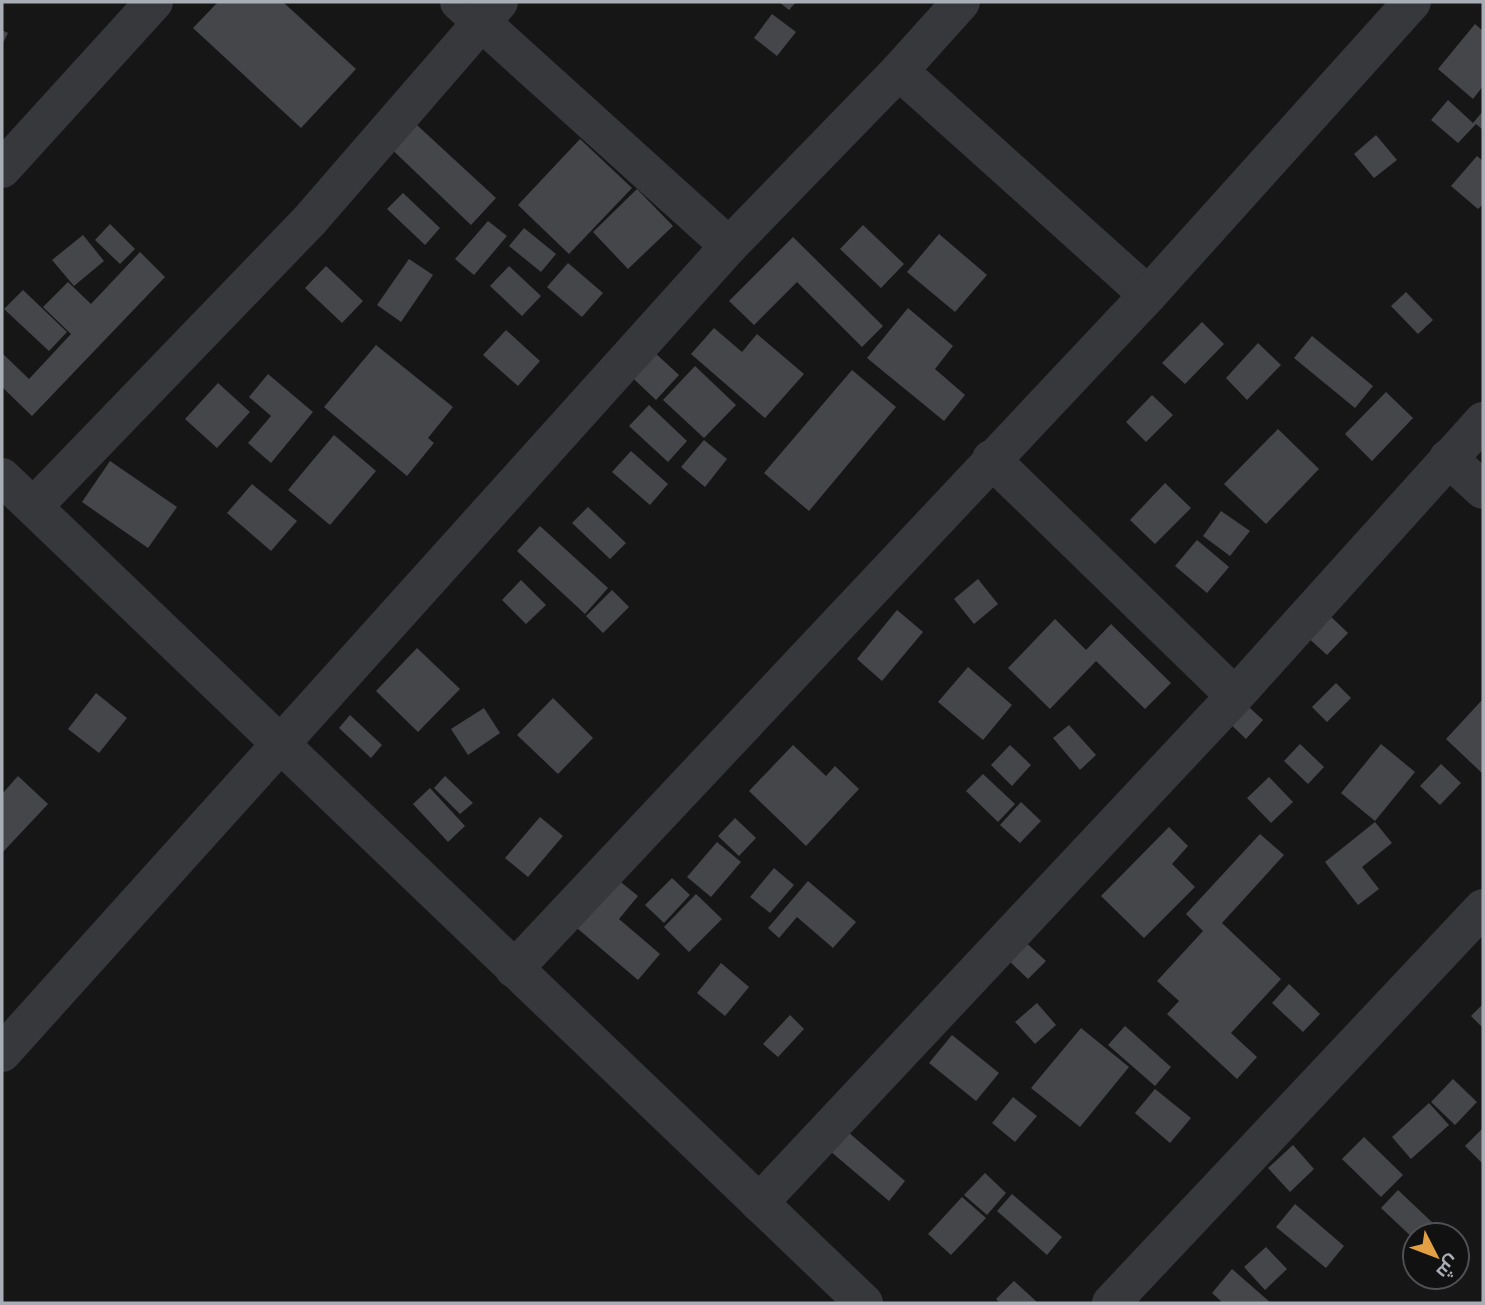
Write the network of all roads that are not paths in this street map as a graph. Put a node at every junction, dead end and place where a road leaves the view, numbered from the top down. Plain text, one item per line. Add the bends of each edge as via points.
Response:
1 (154, 2) edge
2 (961, 2) edge
3 (1412, 2) edge
4 (480, 8) edge
5 (899, 71) junction
6 (2, 169) edge
7 (729, 246) junction
8 (1148, 295) junction
9 (1483, 421) edge
10 (1448, 458) junction
11 (991, 459) junction
12 (2, 477) edge
13 (1483, 490) edge
14 (34, 506) junction
15 (1235, 696) junction
16 (281, 743) junction
17 (1481, 915) edge
18 (514, 969) junction
19 (2, 1053) edge
20 (759, 1203) junction
21 (864, 1303) edge
22 (1111, 1303) edge

1 - 6 street
2 - 5 street
3 - 8 street
4 - 7 street
4 - 14 street via 310,220
5 - 7 street
5 - 8 street
7 - 16 street
8 - 11 street
9 - 10 street
10 - 13 street
10 - 15 street
11 - 15 street
11 - 18 street
12 - 14 street
14 - 16 street
15 - 20 street
16 - 18 street
16 - 19 street
17 - 22 street
18 - 20 street
20 - 21 street

